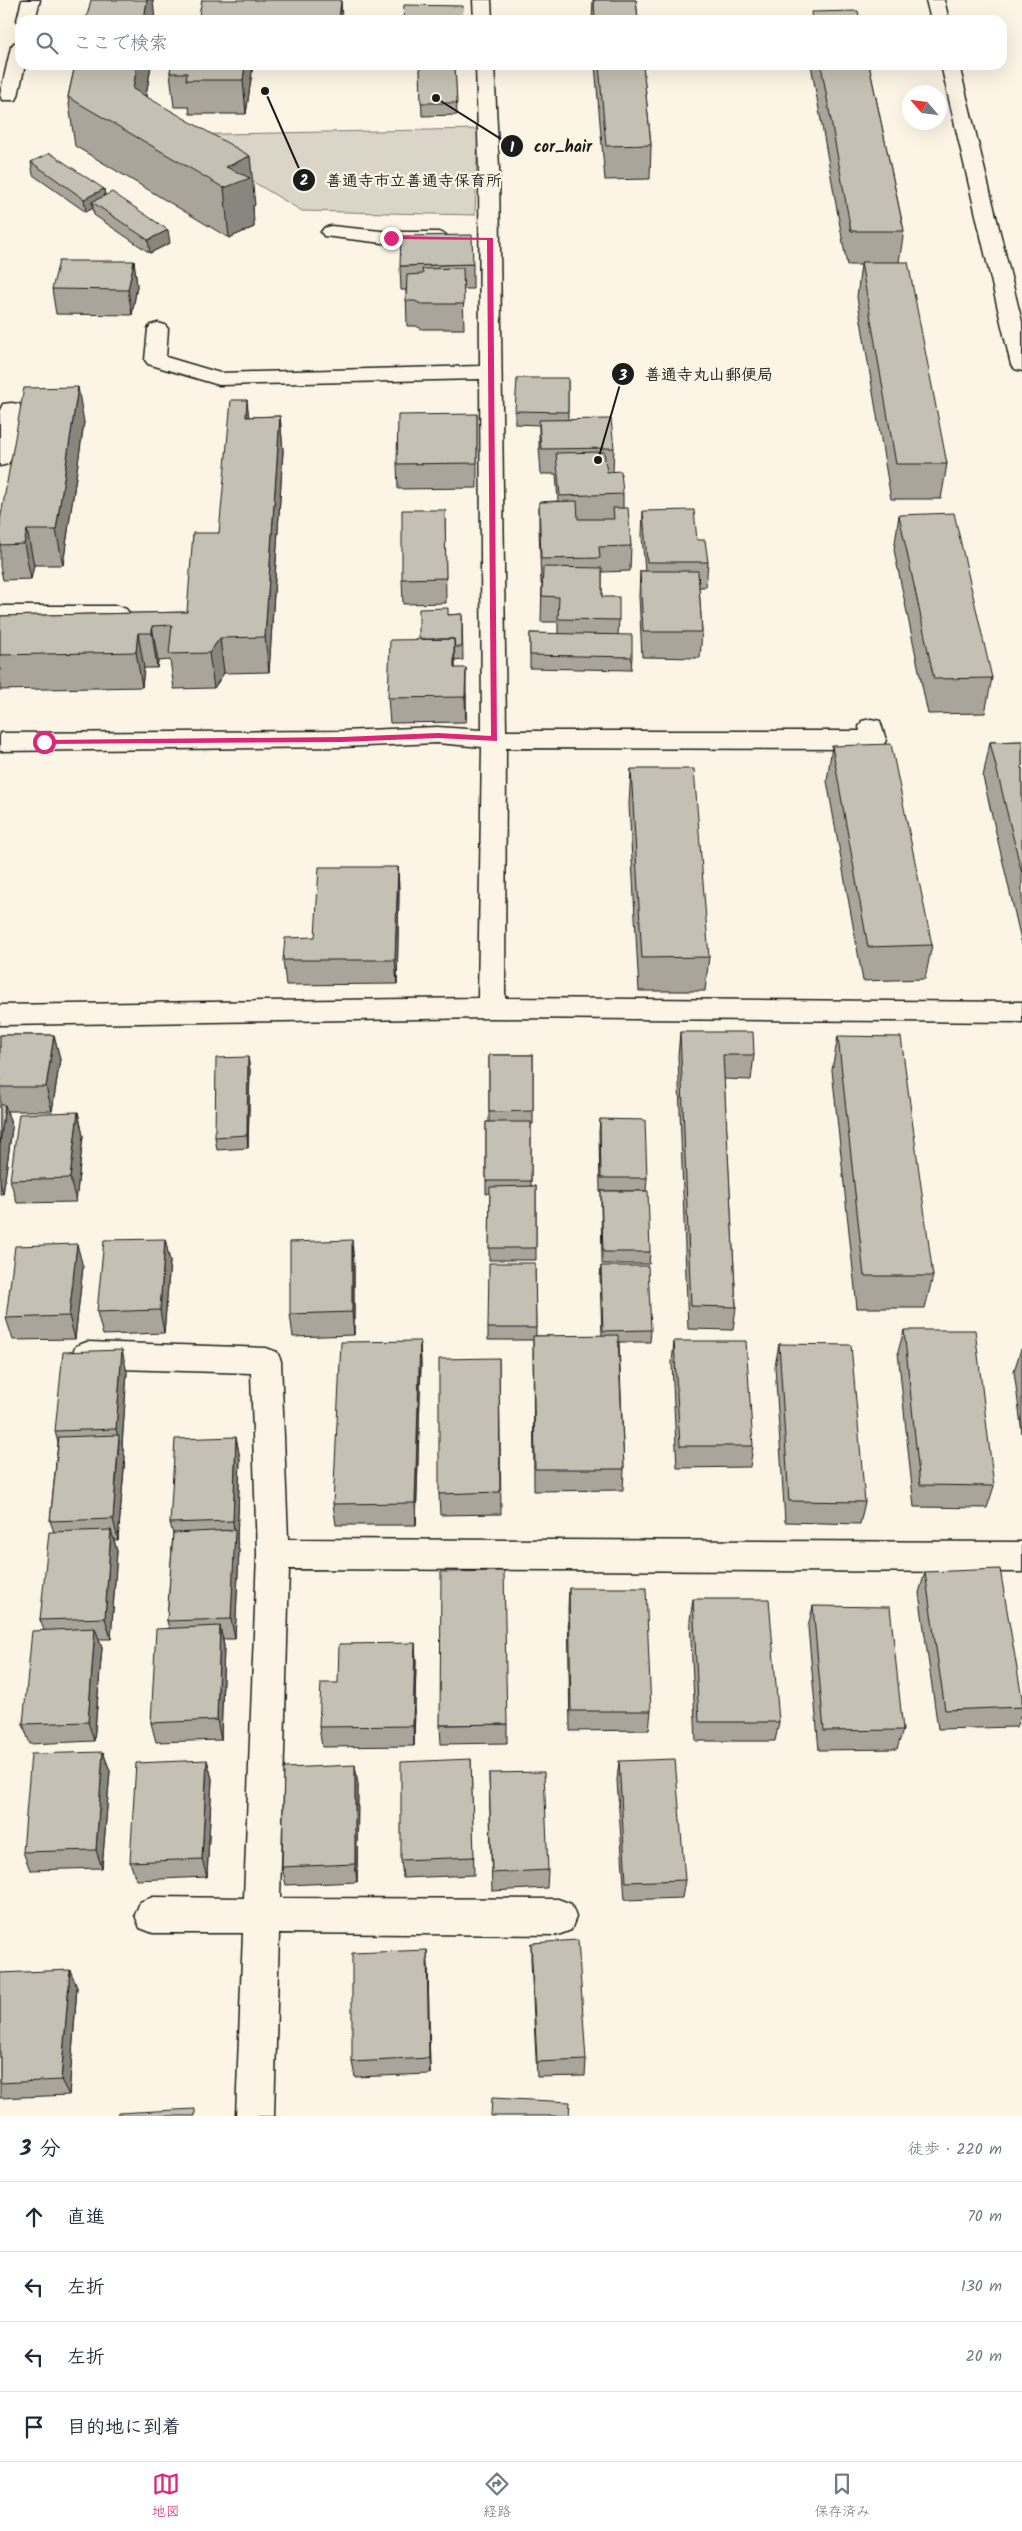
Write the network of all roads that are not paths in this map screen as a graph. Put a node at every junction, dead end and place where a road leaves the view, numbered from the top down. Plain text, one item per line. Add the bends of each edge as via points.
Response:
1 (31, 0) edge
2 (482, 0) edge
3 (935, 0) edge
4 (27, 15) edge
5 (483, 15) edge
6 (939, 15) edge
7 (15, 69) edge
8 (485, 70) edge
9 (951, 70) edge
10 (9, 96) dead end
11 (331, 232) dead end
12 (473, 238) junction
13 (158, 329) dead end
14 (1022, 365) edge
15 (491, 372) junction
16 (11, 409) dead end
17 (0, 459) edge
18 (0, 614) edge
19 (118, 614) edge
20 (871, 727) dead end
21 (494, 739) junction
22 (0, 742) edge
23 (491, 1008) junction
24 (1022, 1012) edge
25 (0, 1015) edge
26 (87, 1355) edge
27 (273, 1554) junction
28 (1022, 1557) edge
29 (154, 1915) dead end
30 (262, 1916) junction
31 (558, 1917) dead end
32 (255, 2116) edge

1 - 4 street
2 - 5 street
3 - 6 street
7 - 10 street
8 - 12 street
9 - 14 street
11 - 12 street via 391,238
12 - 15 street
13 - 15 street via 155,360 219,379
15 - 21 street
16 - 17 street
18 - 19 street
20 - 21 street via 874,740
21 - 22 street via 438,735
21 - 23 street
23 - 24 street
23 - 25 street
26 - 27 street via 266,1361
27 - 28 street
27 - 30 street
29 - 30 street
30 - 31 street
30 - 32 street

